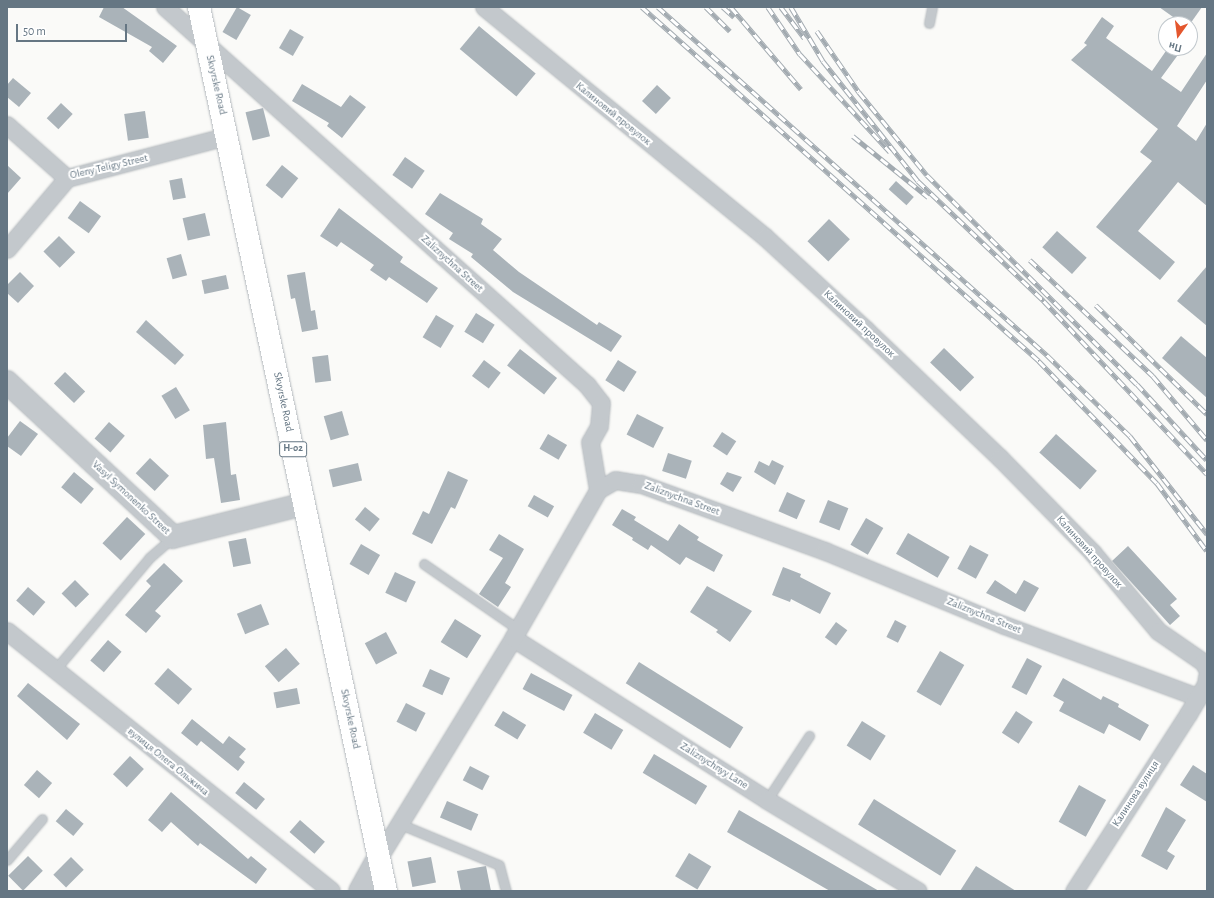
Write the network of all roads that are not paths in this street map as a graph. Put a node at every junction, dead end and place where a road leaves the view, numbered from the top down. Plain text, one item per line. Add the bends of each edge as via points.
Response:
1 (165, 7) edge
2 (199, 7) edge
3 (484, 7) edge
4 (932, 7) edge
5 (929, 23) dead end
6 (206, 41) junction
7 (7, 125) edge
8 (227, 136) junction
9 (67, 178) junction
10 (7, 249) edge
11 (7, 382) edge
12 (598, 490) junction
13 (304, 504) junction
14 (173, 537) junction
15 (424, 564) dead end
16 (7, 631) edge
17 (515, 634) junction
18 (1207, 669) edge
19 (54, 671) junction
20 (1207, 676) edge
21 (1198, 698) junction
22 (809, 736) dead end
23 (766, 800) junction
24 (42, 819) dead end
25 (400, 824) junction
26 (380, 857) junction
27 (7, 860) edge
28 (331, 891) edge
29 (360, 891) edge
30 (386, 891) edge
31 (506, 891) edge
32 (918, 891) edge
33 (1074, 891) edge

1 - 6 street, Zaliznychna Street
2 - 6 main road, Skvyrske Road / Н-02
3 - 18 street, Калиновий провулок via 765,238 866,330 1000,458 1092,552 1158,631 1203,662
4 - 5 lane
6 - 8 main road, Skvyrske Road / Н-02
6 - 12 street, Zaliznychna Street via 587,385 601,403 598,426 590,442
7 - 9 street, Oleny Teligy Street
8 - 9 street, Oleny Teligy Street
8 - 13 main road, Skvyrske Road / Н-02
9 - 10 street
11 - 14 street, Vasyl Symonenko Street
12 - 17 street
12 - 21 street, Zaliznychna Street via 615,480 641,484 825,551 1004,625
13 - 14 street, Vasyl Symonenko Street
13 - 26 main road, Skvyrske Road / Н-02
14 - 19 lane via 149,558
15 - 17 lane
16 - 19 street, вулиця Олега Ольжича
17 - 23 street, Zaliznychnyy Lane
17 - 25 street
19 - 28 street, вулиця Олега Ольжича
20 - 21 street
21 - 33 street, Калинова вулиця
22 - 23 lane
23 - 32 street, Zaliznychnyy Lane
24 - 27 lane
25 - 26 street
25 - 31 lane via 499,865
26 - 29 street
26 - 30 main road, Skvyrske Road / Н-02

